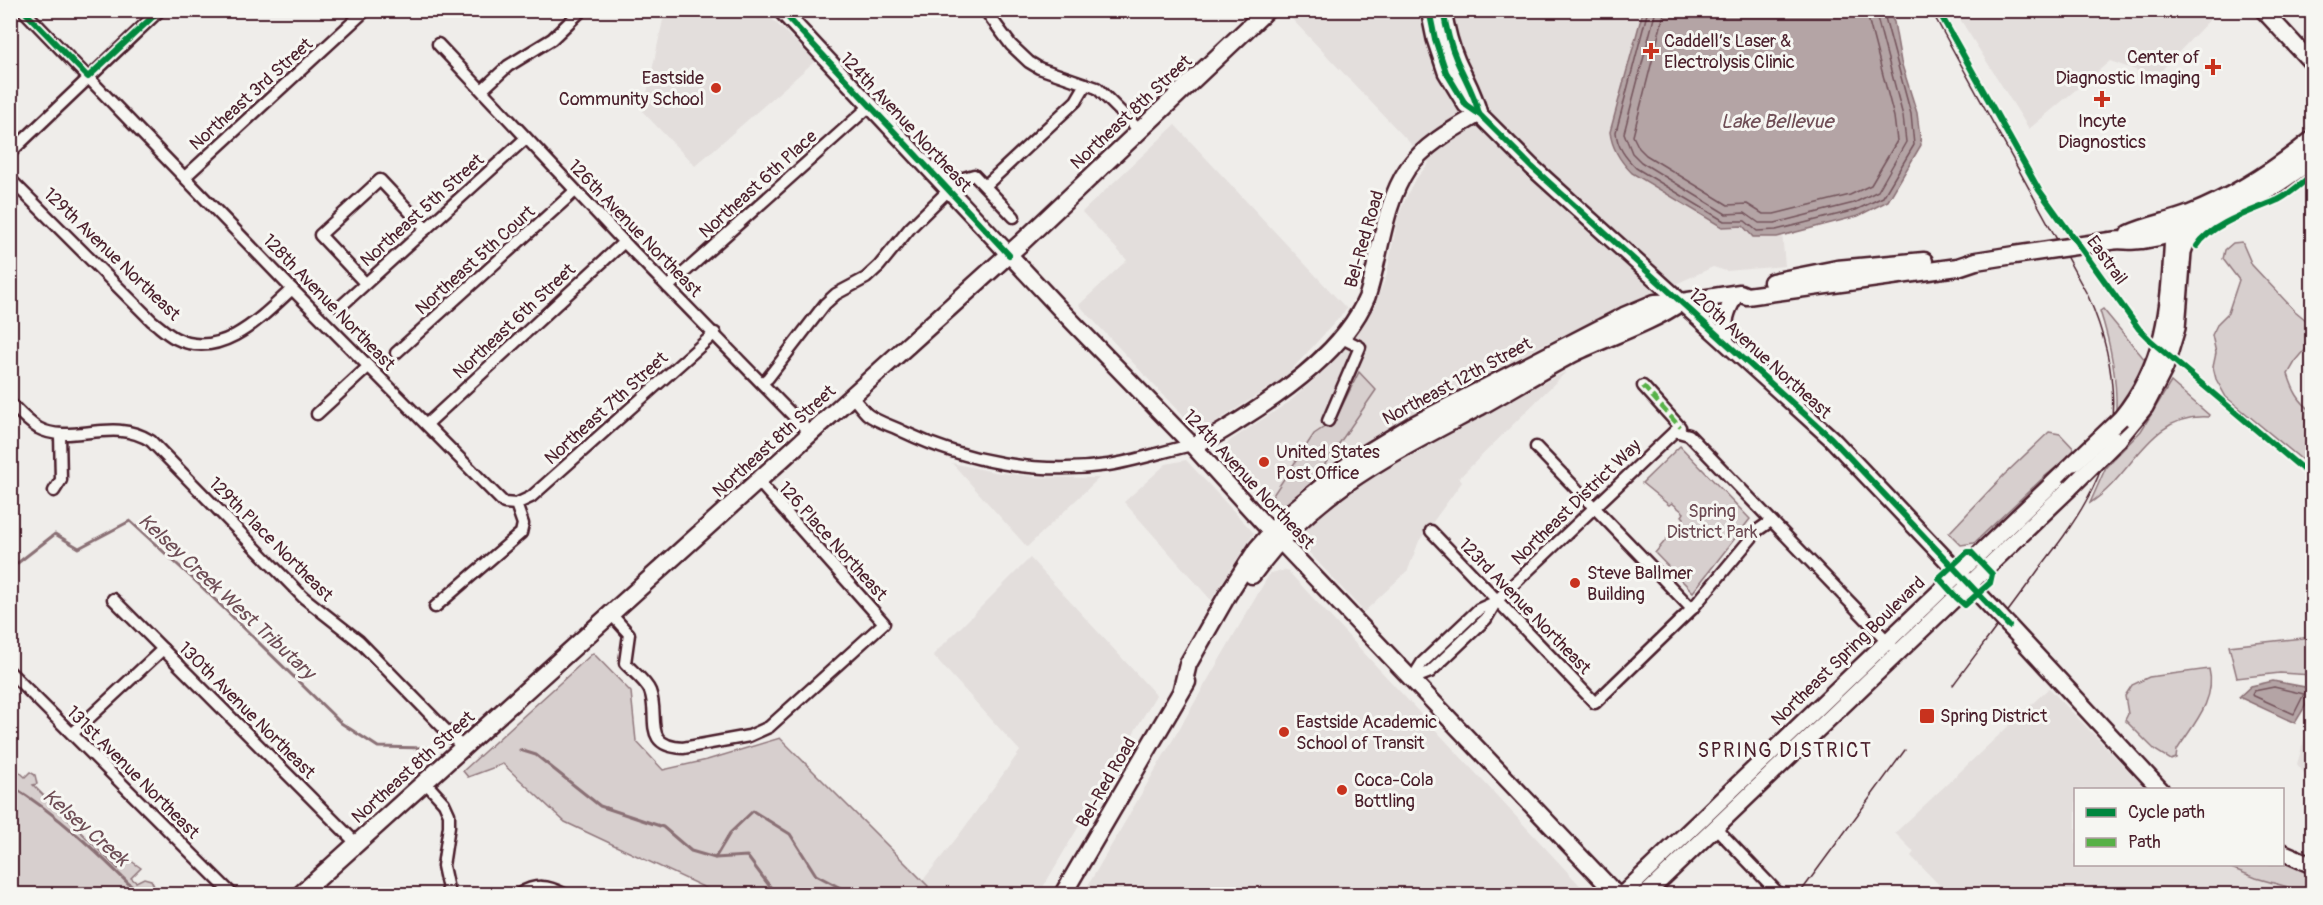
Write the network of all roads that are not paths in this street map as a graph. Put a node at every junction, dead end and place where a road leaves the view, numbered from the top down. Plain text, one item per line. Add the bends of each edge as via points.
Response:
1 (23, 10) edge
2 (160, 10) edge
3 (366, 10) edge
4 (582, 10) edge
5 (781, 10) edge
6 (985, 10) edge
7 (1429, 10) edge
8 (1443, 10) edge
9 (2263, 10) edge
10 (1258, 14) edge
11 (438, 44) dead end
12 (2313, 63) edge
13 (88, 77) junction
14 (1086, 84) junction
15 (482, 90) junction
16 (871, 105) junction
17 (1479, 114) junction
18 (1140, 131) junction
19 (526, 138) junction
20 (2313, 140) edge
21 (10, 153) edge
22 (2313, 159) edge
23 (185, 177) junction
24 (10, 179) edge
25 (985, 186) junction
26 (949, 190) junction
27 (575, 191) junction
28 (1014, 216) dead end
29 (2197, 218) junction
30 (426, 229) junction
31 (2173, 234) junction
32 (2113, 240) junction
33 (624, 242) junction
34 (1009, 255) junction
35 (365, 283) junction
36 (668, 287) junction
37 (292, 289) junction
38 (1738, 293) junction
39 (1682, 302) junction
40 (340, 307) dead end
41 (2172, 324) junction
42 (715, 333) junction
43 (1342, 338) junction
44 (1726, 342) junction
45 (396, 353) dead end
46 (368, 367) junction
47 (2155, 377) junction
48 (762, 383) junction
49 (1643, 386) dead end
50 (852, 397) junction
51 (10, 403) edge
52 (317, 414) dead end
53 (1328, 421) dead end
54 (427, 423) junction
55 (1680, 429) junction
56 (60, 434) junction
57 (811, 434) junction
58 (1192, 445) junction
59 (1536, 447) dead end
60 (758, 482) junction
61 (54, 491) dead end
62 (516, 504) junction
63 (1595, 508) junction
64 (1771, 521) junction
65 (1431, 531) dead end
66 (1276, 536) junction
67 (1959, 573) junction
68 (1970, 585) junction
69 (113, 599) dead end
70 (1497, 600) junction
71 (435, 607) dead end
72 (1692, 609) junction
73 (611, 614) junction
74 (1887, 641) junction
75 (163, 649) junction
76 (1899, 654) junction
77 (10, 672) edge
78 (1412, 679) junction
79 (73, 734) junction
80 (463, 747) junction
81 (426, 782) junction
82 (2160, 788) edge
83 (1716, 828) junction
84 (357, 844) junction
85 (2284, 852) edge
86 (2313, 865) edge
87 (232, 894) edge
88 (301, 894) edge
89 (449, 894) edge
90 (519, 894) edge
91 (564, 894) edge
92 (1063, 894) edge
93 (1616, 894) edge
94 (1623, 894) edge
95 (1646, 894) edge
96 (1779, 894) edge

1 - 13 street, 128th Avenue Northeast
2 - 13 street
3 - 23 street, Northeast 3rd Street
4 - 15 street via 552,39 508,66
5 - 16 street, 124th Avenue Northeast
6 - 14 street via 1029,62
7 - 17 street, 120th Avenue Northeast via 1446,72 1466,105
8 - 17 street, 120th Avenue Northeast via 1456,60 1476,99
9 - 12 street
10 - 18 main road, Northeast 8th Street
11 - 15 street, 126th Avenue Northeast
13 - 21 street
13 - 23 street, 128th Avenue Northeast
14 - 18 street via 1103,93
14 - 25 street via 1076,101
15 - 19 street, 126th Avenue Northeast
16 - 26 street, 124th Avenue Northeast
16 - 36 street, Northeast 6th Place
17 - 39 street, 120th Avenue Northeast
17 - 43 street, Bel-Red Road via 1433,144 1408,168 1395,196 1367,297
18 - 34 main road, Northeast 8th Street
19 - 27 street, 126th Avenue Northeast
19 - 30 street, Northeast 5th Street
20 - 29 main road, Northeast 12th Street
22 - 29 main road, Northeast 12th Street via 2252,200
23 - 37 street, 128th Avenue Northeast
24 - 37 street, 129th Avenue Northeast via 152,321 174,338 195,345 222,341 259,320
25 - 26 street via 969,175
25 - 28 street
26 - 34 street, 124th Avenue Northeast
26 - 48 street via 873,272 825,304
27 - 33 street, 126th Avenue Northeast
27 - 45 street, Northeast 5th Court
29 - 31 main road, Northeast 12th Street
29 - 32 main road, Northeast 12th Street via 2134,231
29 - 41 street, Northeast Spring Boulevard via 2183,252
30 - 35 street, Northeast 5th Street
30 - 35 street via 380,180 320,235
31 - 32 main road, Northeast 12th Street via 2139,241
31 - 41 street, Northeast Spring Boulevard
32 - 38 main road, Northeast 12th Street, bridge via 1958,267 1747,296
33 - 36 street, 126th Avenue Northeast
33 - 54 street, Northeast 6th Street
34 - 50 main road, Northeast 8th Street
34 - 58 street, 124th Avenue Northeast
35 - 40 street, Northeast 5th Street
36 - 42 street, 126th Avenue Northeast
37 - 46 street, 128th Avenue Northeast
38 - 39 main road, Northeast 12th Street
38 - 44 street via 1725,313
39 - 44 street, 120th Avenue Northeast
39 - 66 main road, Northeast 12th Street via 1418,431 1320,494
41 - 47 street, Northeast Spring Boulevard
42 - 48 street, 126th Avenue Northeast
42 - 62 street, Northeast 7th Street via 531,497
43 - 53 street via 1360,347
43 - 58 street, Bel-Red Road via 1279,395 1207,441
44 - 67 street, 120th Avenue Northeast via 1831,438
46 - 52 street
46 - 54 street, 128th Avenue Northeast
47 - 67 street, Northeast Spring Boulevard, bridge via 2121,418
47 - 68 street, Northeast Spring Boulevard, bridge via 2145,407 2118,440
48 - 57 street, 126th Avenue Northeast
49 - 55 street
50 - 57 main road, Northeast 8th Street
50 - 58 street via 868,415 933,446 1005,465 1106,466
51 - 56 street via 37,428
54 - 62 street, 128th Avenue Northeast via 504,503
55 - 63 street, Northeast District Way via 1671,433
55 - 64 street
56 - 61 street via 61,480
56 - 80 street, 129th Place Northeast via 119,430 151,441 303,597 359,641
57 - 60 main road, Northeast 8th Street
58 - 66 street, 124th Avenue Northeast
59 - 63 street
60 - 73 main road, Northeast 8th Street
60 - 73 street, 126 Place Northeast via 884,623 769,727 749,736 683,748 666,745 657,738 650,691 625,663 629,634
62 - 71 street via 523,524 521,533
63 - 70 street, Northeast District Way
63 - 72 street
64 - 72 street via 1758,530
64 - 74 street
65 - 70 street, 123rd Avenue Northeast
66 - 78 street, 124th Avenue Northeast
66 - 92 main road, Bel-Red Road
67 - 68 street, 120th Avenue Northeast
67 - 74 street, Northeast Spring Boulevard
68 - 76 street, Northeast Spring Boulevard
68 - 82 street, 120th Avenue Northeast, bridge
69 - 75 street, 130th Avenue Northeast
70 - 72 street, 123rd Avenue Northeast via 1596,703
70 - 78 street, Northeast District Way via 1486,618 1430,672
73 - 80 main road, Northeast 8th Street
74 - 76 street
74 - 94 street, Northeast Spring Boulevard
75 - 79 street
75 - 84 street, 130th Avenue Northeast
76 - 83 street, Northeast Spring Boulevard
77 - 79 street, 131st Avenue Northeast
78 - 93 street, 124th Avenue Northeast
79 - 87 street, 131st Avenue Northeast
80 - 81 main road, Northeast 8th Street
81 - 84 main road, Northeast 8th Street
81 - 89 street via 449,814 443,866
83 - 95 street, Northeast Spring Boulevard
83 - 96 street
84 - 88 main road, Northeast 8th Street
85 - 86 street
90 - 91 street via 537,886

